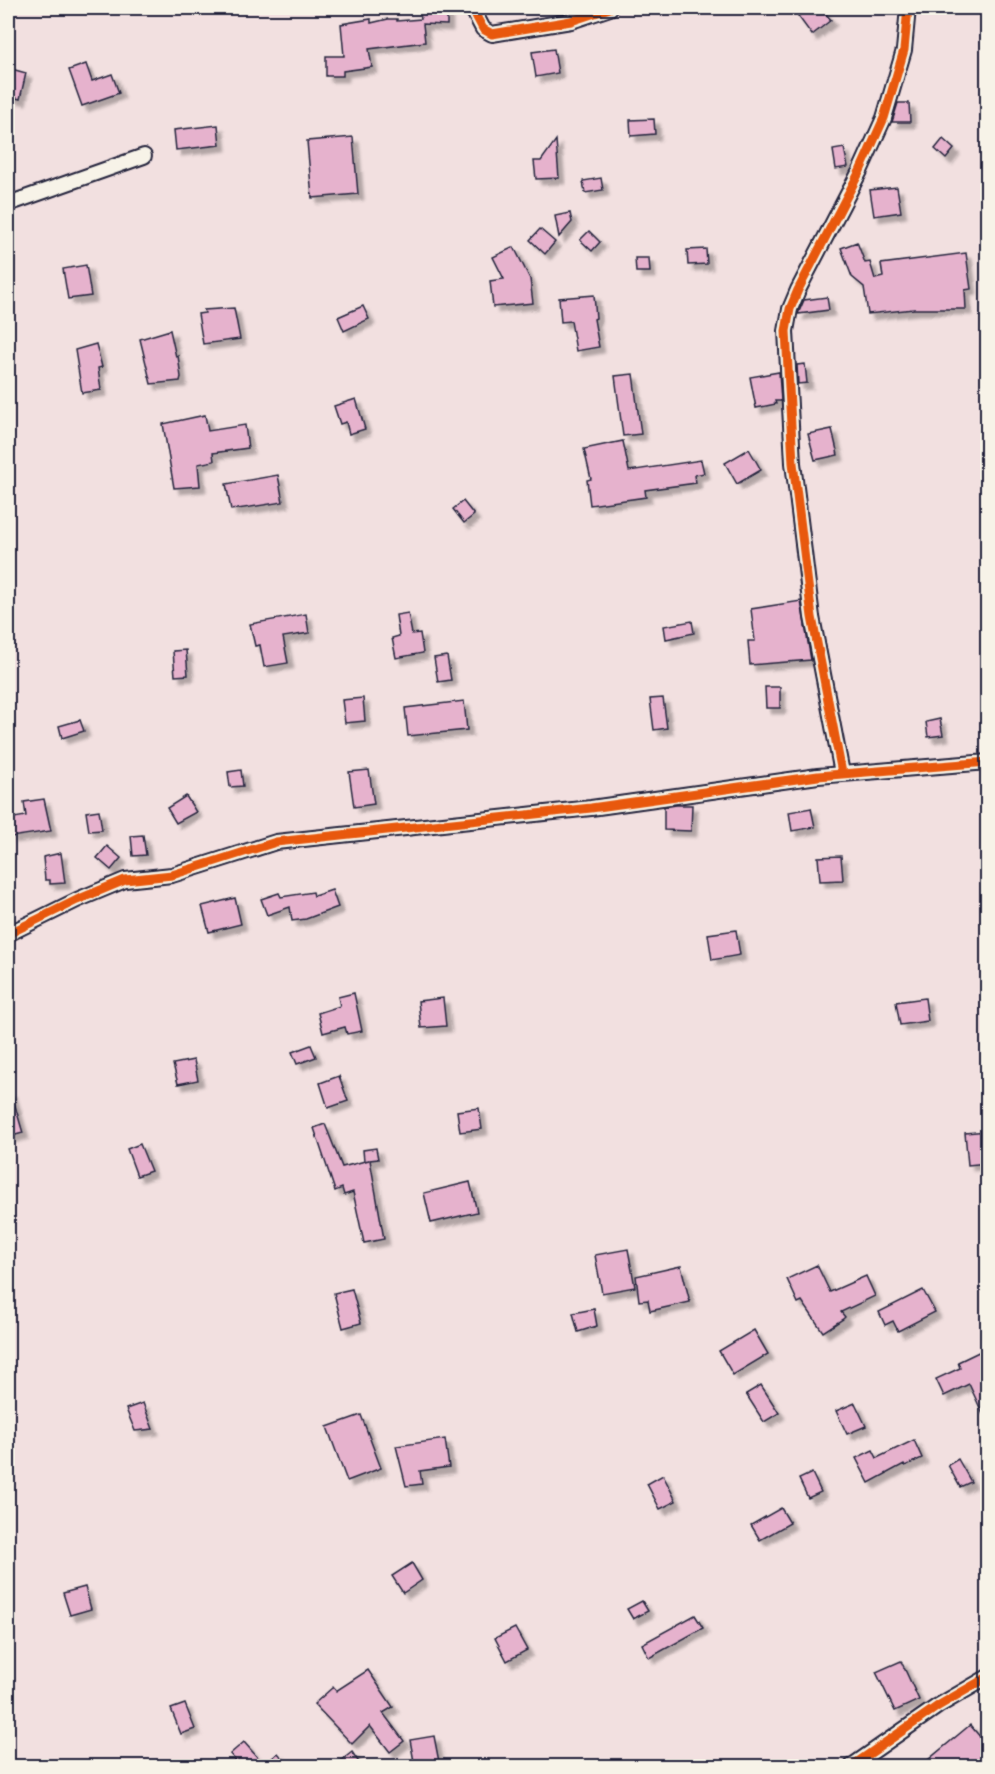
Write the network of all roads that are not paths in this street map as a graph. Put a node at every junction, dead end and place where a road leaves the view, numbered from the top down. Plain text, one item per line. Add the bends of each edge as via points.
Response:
1 (472, 8) edge
2 (610, 8) edge
3 (908, 8) edge
4 (144, 156) dead end
5 (8, 204) edge
6 (987, 762) edge
7 (842, 773) junction
8 (8, 934) edge
9 (987, 1677) edge
10 (852, 1767) edge

1 - 2 street via 483,29 492,34 571,21
3 - 7 street via 903,50 884,118 798,290 786,331 793,463 812,617
4 - 5 street
6 - 7 street
7 - 8 street via 591,808 276,842 172,875 125,880
9 - 10 street via 938,1706

